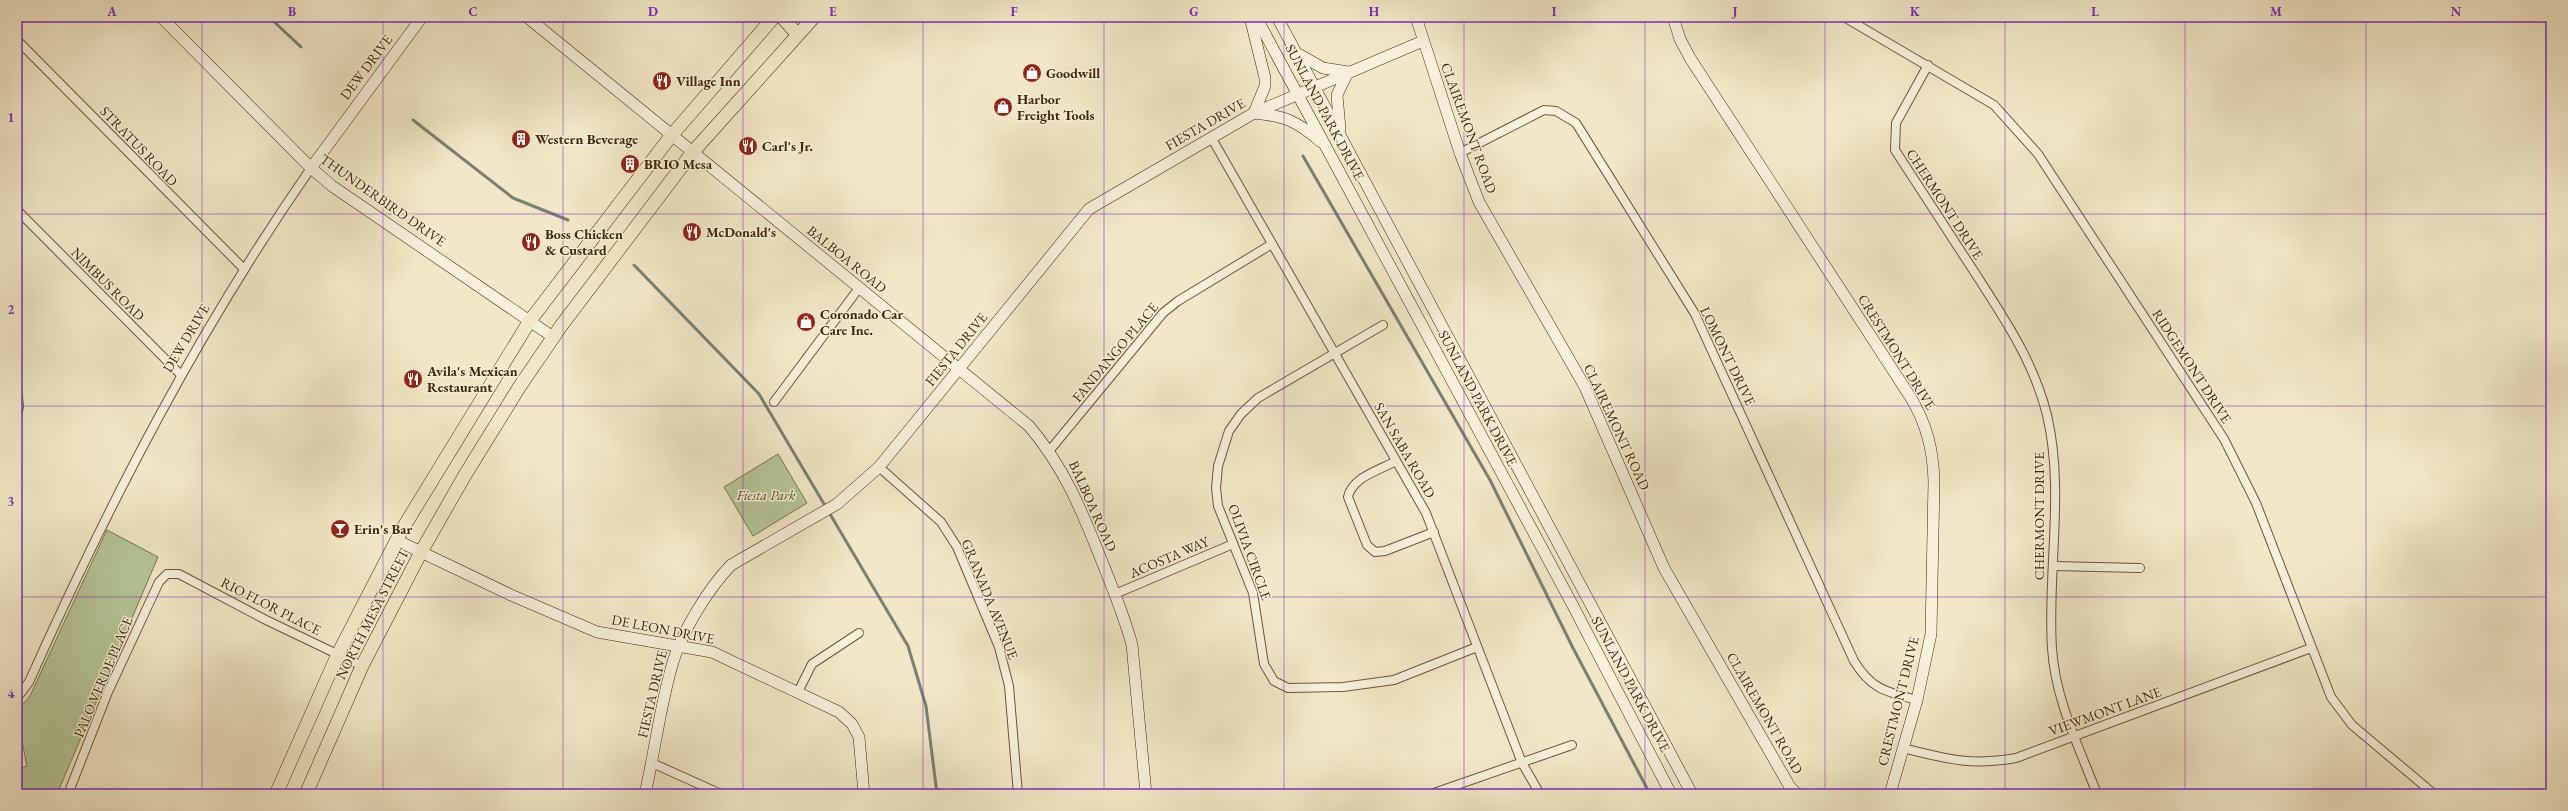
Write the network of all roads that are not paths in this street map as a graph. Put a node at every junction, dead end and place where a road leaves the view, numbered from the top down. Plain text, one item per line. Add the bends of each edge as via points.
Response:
1 (161, 17) edge
2 (422, 17) edge
3 (527, 17) edge
4 (774, 17) edge
5 (782, 17) edge
6 (814, 17) edge
7 (1250, 17) edge
8 (1256, 17) edge
9 (1277, 17) edge
10 (1416, 17) edge
11 (1673, 17) edge
12 (1844, 17) edge
13 (796, 34) junction
14 (17, 40) edge
15 (1423, 41) junction
16 (1298, 53) junction
17 (1928, 65) junction
18 (1348, 72) junction
19 (1314, 87) junction
20 (1297, 93) junction
21 (1254, 113) junction
22 (1340, 134) junction
23 (671, 136) junction
24 (1211, 137) junction
25 (1326, 146) junction
26 (692, 153) junction
27 (1460, 153) junction
28 (311, 168) junction
29 (17, 210) edge
30 (1272, 244) junction
31 (244, 269) junction
32 (859, 288) junction
33 (530, 322) junction
34 (1383, 326) dead end
35 (553, 337) junction
36 (1334, 353) junction
37 (959, 369) junction
38 (181, 375) junction
39 (17, 389) edge
40 (774, 402) dead end
41 (17, 416) edge
42 (1050, 450) junction
43 (1396, 461) junction
44 (879, 467) junction
45 (1434, 532) junction
46 (396, 540) junction
47 (1233, 544) junction
48 (420, 552) junction
49 (2053, 566) junction
50 (2140, 568) dead end
51 (167, 574) joint
52 (1115, 594) junction
53 (859, 633) dead end
54 (679, 645) junction
55 (1477, 647) junction
56 (2311, 648) junction
57 (338, 654) junction
58 (362, 666) junction
59 (798, 692) junction
60 (17, 698) edge
61 (1917, 700) junction
62 (2075, 736) junction
63 (1572, 745) dead end
64 (1903, 748) junction
65 (652, 763) junction
66 (1522, 763) junction
67 (68, 794) edge
68 (276, 794) edge
69 (306, 794) edge
70 (645, 794) edge
71 (721, 794) edge
72 (864, 794) edge
73 (1018, 794) edge
74 (1146, 794) edge
75 (1430, 794) edge
76 (1540, 794) edge
77 (1671, 794) edge
78 (1692, 794) edge
79 (1797, 794) edge
80 (1890, 794) edge
81 (2097, 794) edge
82 (2434, 794) edge

1 - 28 street, THUNDERBIRD DRIVE
2 - 28 street, DEW DRIVE
3 - 23 street, BALBOA ROAD
4 - 23 main road, NORTH MESA STREET
5 - 13 main road
6 - 13 main road, NORTH MESA STREET
7 - 21 street via 1265,78 1265,86
8 - 20 street, SUNLAND PARK DRIVE
9 - 16 street, SUNLAND PARK DRIVE
10 - 15 street, CLAIREMONT ROAD
11 - 61 street, CRESTMONT DRIVE via 1690,58 1911,398 1928,434 1933,457 1934,481 1931,623
12 - 17 street, RIDGEMONT DRIVE
13 - 26 main road, NORTH MESA STREET
14 - 31 street, STRATUS ROAD
15 - 18 street, FIESTA DRIVE
15 - 27 street, CLAIREMONT ROAD
16 - 18 street via 1322,68
16 - 19 street, SUNLAND PARK DRIVE
17 - 49 street, CHERMONT DRIVE via 1896,122 1895,150 2015,336 2039,389 2047,416 2054,468
17 - 56 street, RIDGEMONT DRIVE via 1994,105 2038,154 2224,439 2256,503
18 - 19 street, FIESTA DRIVE
18 - 22 street via 1337,98
19 - 20 street, FIESTA DRIVE
19 - 22 street, SUNLAND PARK DRIVE
20 - 21 street, FIESTA DRIVE
20 - 25 street, SUNLAND PARK DRIVE
21 - 24 street, FIESTA DRIVE
21 - 25 street via 1288,118 1301,125
22 - 78 street, SUNLAND PARK DRIVE
23 - 26 street, BALBOA ROAD
23 - 33 main road, NORTH MESA STREET
24 - 30 street, SAN SABA ROAD
24 - 37 street, FIESTA DRIVE via 1089,209
25 - 77 street, SUNLAND PARK DRIVE
26 - 32 street, BALBOA ROAD
26 - 35 main road, NORTH MESA STREET
27 - 61 street, LOMONT DRIVE via 1544,110 1556,111 1576,123 1695,314 1854,661 1871,684 1886,692
27 - 79 street, CLAIREMONT ROAD via 1479,202 1585,387 1664,568 1790,787
28 - 31 street, DEW DRIVE
28 - 33 street, THUNDERBIRD DRIVE via 332,186
29 - 38 street, NIMBUS ROAD
30 - 36 street, SAN SABA ROAD
30 - 42 street, FANDANGO PLACE via 1178,301 1163,313
31 - 38 street, DEW DRIVE
32 - 37 street, BALBOA ROAD
32 - 40 street
33 - 35 street, THUNDERBIRD DRIVE
33 - 46 main road, NORTH MESA STREET
34 - 36 street, OLIVIA CIRCLE
35 - 48 main road, NORTH MESA STREET via 465,475
36 - 43 street, SAN SABA ROAD
36 - 47 street, OLIVIA CIRCLE via 1258,398 1241,414 1229,432 1218,466 1216,488 1218,506
37 - 42 street, BALBOA ROAD via 1029,426
37 - 44 street, FIESTA DRIVE
38 - 60 street, DEW DRIVE via 96,537 29,682
39 - 41 street via 20,406
42 - 52 street, BALBOA ROAD via 1080,506
43 - 45 street, SAN SABA ROAD
43 - 45 street via 1355,483 1350,489 1348,497 1367,545 1376,552 1385,551
44 - 54 street, FIESTA DRIVE via 855,490 815,518 731,566 718,578
44 - 73 street, GRANADA AVENUE via 941,522 957,547 999,647 1009,686
45 - 55 street, SAN SABA ROAD
46 - 48 street, DE LEON DRIVE
46 - 57 main road, NORTH MESA STREET
47 - 52 street, ACOSTA WAY
47 - 55 street, OLIVIA CIRCLE via 1253,593 1264,664 1274,681 1288,688 1343,687 1394,680
48 - 54 street, DE LEON DRIVE via 597,632
48 - 58 main road, NORTH MESA STREET
49 - 50 street
49 - 62 street, CHERMONT DRIVE via 2052,649 2061,701
51 - 57 street, RIO FLOR PLACE via 179,574 240,607
51 - 67 street, PALO VERDE PLACE via 159,582 111,685
52 - 74 street, BALBOA ROAD via 1132,645
53 - 59 street via 812,664
54 - 59 street, DE LEON DRIVE via 712,652
54 - 65 street, FIESTA DRIVE via 673,662
55 - 66 street, SAN SABA ROAD
56 - 62 street, VIEWMONT LANE
56 - 82 street, RIDGEMONT DRIVE via 2331,697 2352,725
57 - 58 street, RIO FLOR PLACE
57 - 68 main road, NORTH MESA STREET
58 - 69 main road, NORTH MESA STREET
59 - 72 street, DE LEON DRIVE via 839,712 852,724 859,737
61 - 64 street, CRESTMONT DRIVE
62 - 64 street, VIEWMONT LANE via 2016,758 1993,762 1960,762
62 - 81 street, CHERMONT DRIVE
63 - 66 street
64 - 80 street, CRESTMONT DRIVE
65 - 70 street, FIESTA DRIVE
65 - 71 street
66 - 75 street
66 - 76 street, SAN SABA ROAD

